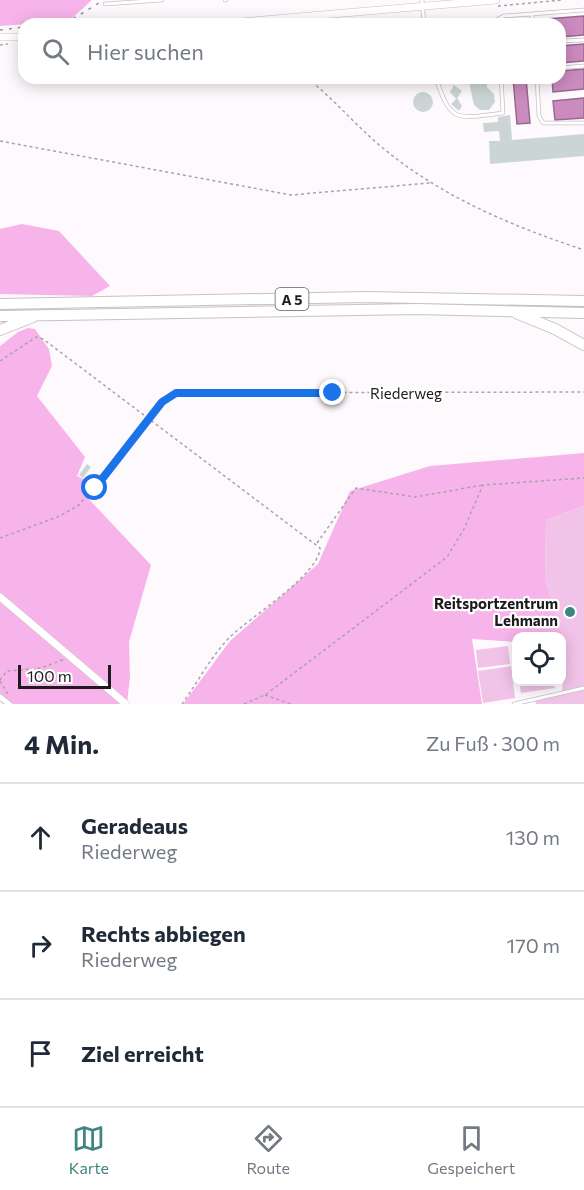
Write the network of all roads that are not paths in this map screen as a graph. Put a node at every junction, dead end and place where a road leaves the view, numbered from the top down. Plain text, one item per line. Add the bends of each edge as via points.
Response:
1 (162, 0) edge
2 (495, 0) edge
3 (422, 3) edge
4 (105, 4) dead end
5 (584, 10) edge
6 (532, 14) junction
7 (276, 18) edge
8 (423, 18) edge
9 (500, 18) edge
10 (532, 18) edge
11 (0, 37) edge
12 (18, 37) edge
13 (584, 40) edge
14 (566, 41) edge
15 (584, 66) edge
16 (566, 68) edge
17 (438, 84) edge
18 (501, 84) edge
19 (537, 84) edge
20 (584, 123) edge
21 (584, 301) edge
22 (0, 304) edge
23 (507, 310) junction
24 (584, 313) edge
25 (37, 315) junction
26 (0, 316) edge
27 (0, 330) edge
28 (584, 345) edge
29 (0, 597) edge
30 (584, 688) edge
31 (0, 697) edge
32 (9, 704) edge
33 (126, 704) edge
34 (514, 704) edge

1 - 4 lane
2 - 3 street
3 - 7 street
3 - 8 lane
5 - 6 lane
6 - 9 lane
6 - 10 lane
11 - 12 street
13 - 14 lane
15 - 16 lane
17 - 18 lane via 447,107 464,117 503,112
19 - 20 lane via 543,123
21 - 22 highway, A 5 via 365,297
23 - 24 highway, A 5
23 - 25 highway, A 5
23 - 28 highway
25 - 26 highway, A 5
25 - 27 highway
29 - 33 street
30 - 34 lane
31 - 32 street

